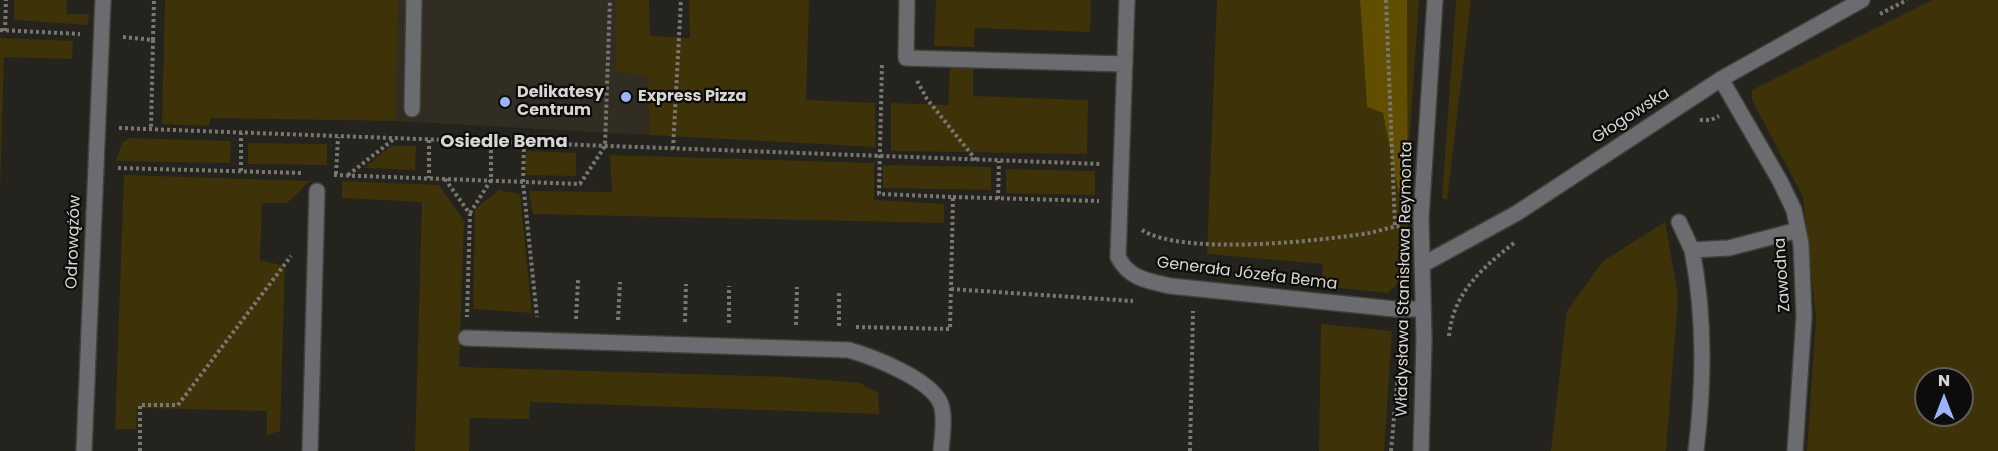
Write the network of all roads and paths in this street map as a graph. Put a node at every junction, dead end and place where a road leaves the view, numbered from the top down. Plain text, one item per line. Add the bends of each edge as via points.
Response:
1 (6, 0) edge
2 (103, 0) edge
3 (154, 0) edge
4 (414, 0) edge
5 (610, 0) edge
6 (681, 0) edge
7 (907, 0) edge
8 (1127, 0) edge
9 (1386, 0) edge
10 (1435, 0) edge
11 (1862, 0) edge
12 (1907, 0) edge
13 (1876, 17) dead end
14 (5, 31) dead end
15 (153, 40) dead end
16 (883, 56) dead end
17 (906, 58) junction
18 (1125, 64) junction
19 (1721, 79) junction
20 (1737, 106) junction
21 (412, 109) dead end
22 (1711, 120) junction
23 (1718, 124) dead end
24 (1689, 125) dead end
25 (97, 126) junction
26 (241, 133) junction
27 (394, 139) junction
28 (429, 140) junction
29 (490, 142) junction
30 (524, 143) junction
31 (605, 146) junction
32 (672, 149) junction
33 (879, 158) junction
34 (976, 160) junction
35 (999, 161) junction
36 (1122, 164) junction
37 (96, 167) junction
38 (241, 171) junction
39 (312, 174) dead end
40 (324, 174) dead end
41 (347, 175) junction
42 (429, 178) junction
43 (445, 179) junction
44 (491, 180) junction
45 (523, 182) junction
46 (317, 190) dead end
47 (998, 199) dead end
48 (470, 214) junction
49 (1679, 222) dead end
50 (1421, 223) junction
51 (316, 225) junction
52 (1395, 226) junction
53 (1141, 229) dead end
54 (1798, 230) junction
55 (1523, 236) dead end
56 (1692, 250) junction
57 (1422, 266) junction
58 (578, 280) dead end
59 (620, 282) dead end
60 (686, 284) dead end
61 (729, 286) dead end
62 (797, 287) dead end
63 (951, 289) junction
64 (840, 290) dead end
65 (1142, 302) dead end
66 (1194, 306) dead end
67 (1423, 309) junction
68 (547, 318) dead end
69 (566, 318) dead end
70 (576, 319) junction
71 (587, 319) dead end
72 (608, 320) dead end
73 (618, 320) junction
74 (629, 320) dead end
75 (674, 322) dead end
76 (685, 322) junction
77 (696, 322) dead end
78 (718, 323) dead end
79 (729, 323) junction
80 (740, 323) dead end
81 (784, 325) dead end
82 (796, 325) junction
83 (806, 325) dead end
84 (828, 326) dead end
85 (838, 326) junction
86 (466, 338) joint
87 (1424, 339) junction
88 (84, 451) edge
89 (140, 451) edge
90 (310, 451) edge
91 (941, 451) edge
92 (1190, 451) edge
93 (1421, 451) edge
94 (1696, 451) edge
95 (1795, 451) edge

1 - 14 path
2 - 25 street, Odrowążów
3 - 15 path
4 - 21 street
5 - 31 path
6 - 32 path
7 - 17 street
8 - 18 street, Generała Józefa Bema
9 - 52 path
10 - 50 street, Władysława Stanisława Reymonta
11 - 19 street, Głogowska
12 - 13 path
16 - 33 path
17 - 18 street
17 - 34 path via 927,99
18 - 36 street, Generała Józefa Bema
19 - 20 street, Zawodna
19 - 57 street, Głogowska via 1517,213
20 - 22 path
20 - 54 street, Zawodna via 1780,181 1794,210
22 - 23 path
22 - 24 path
25 - 26 path
25 - 37 street, Odrowążów
26 - 27 path
26 - 38 path
27 - 28 path
27 - 41 path
28 - 29 path
28 - 42 path
29 - 30 path
29 - 44 path
30 - 31 path
30 - 45 path
31 - 32 path
31 - 45 path via 580,184
32 - 33 path
33 - 34 path
33 - 63 path via 879,194 953,197
34 - 35 path
35 - 36 path
35 - 47 path
36 - 67 street, Generała Józefa Bema via 1118,257 1127,272 1170,286
37 - 38 path
37 - 88 street, Odrowążów
38 - 39 path
40 - 41 path
41 - 42 path
42 - 43 path
43 - 44 path
43 - 48 path
44 - 45 path
44 - 48 path
45 - 68 path via 537,318
46 - 51 street
48 - 86 path
49 - 56 street
50 - 52 path
50 - 57 street, Władysława Stanisława Reymonta
51 - 89 path via 178,405 140,405
51 - 90 street
52 - 53 path via 1369,233 1213,245 1168,241
54 - 56 street via 1729,248
54 - 95 street, Zawodna via 1804,316
55 - 87 path via 1489,262 1463,290 1450,318 1449,339
56 - 94 street via 1702,363
57 - 67 street, Władysława Stanisława Reymonta
58 - 70 path
59 - 73 path
60 - 76 path
61 - 79 path
62 - 82 path
63 - 65 path
63 - 85 path via 950,329
64 - 85 path
66 - 92 path
67 - 87 street, Władysława Stanisława Reymonta
69 - 70 path
70 - 71 path
72 - 73 path
73 - 74 path
75 - 76 path
76 - 77 path
78 - 79 path
79 - 80 path
81 - 82 path
82 - 83 path
84 - 85 path
86 - 91 street via 849,350 877,358 936,395 942,406
87 - 93 street, Władysława Stanisława Reymonta

